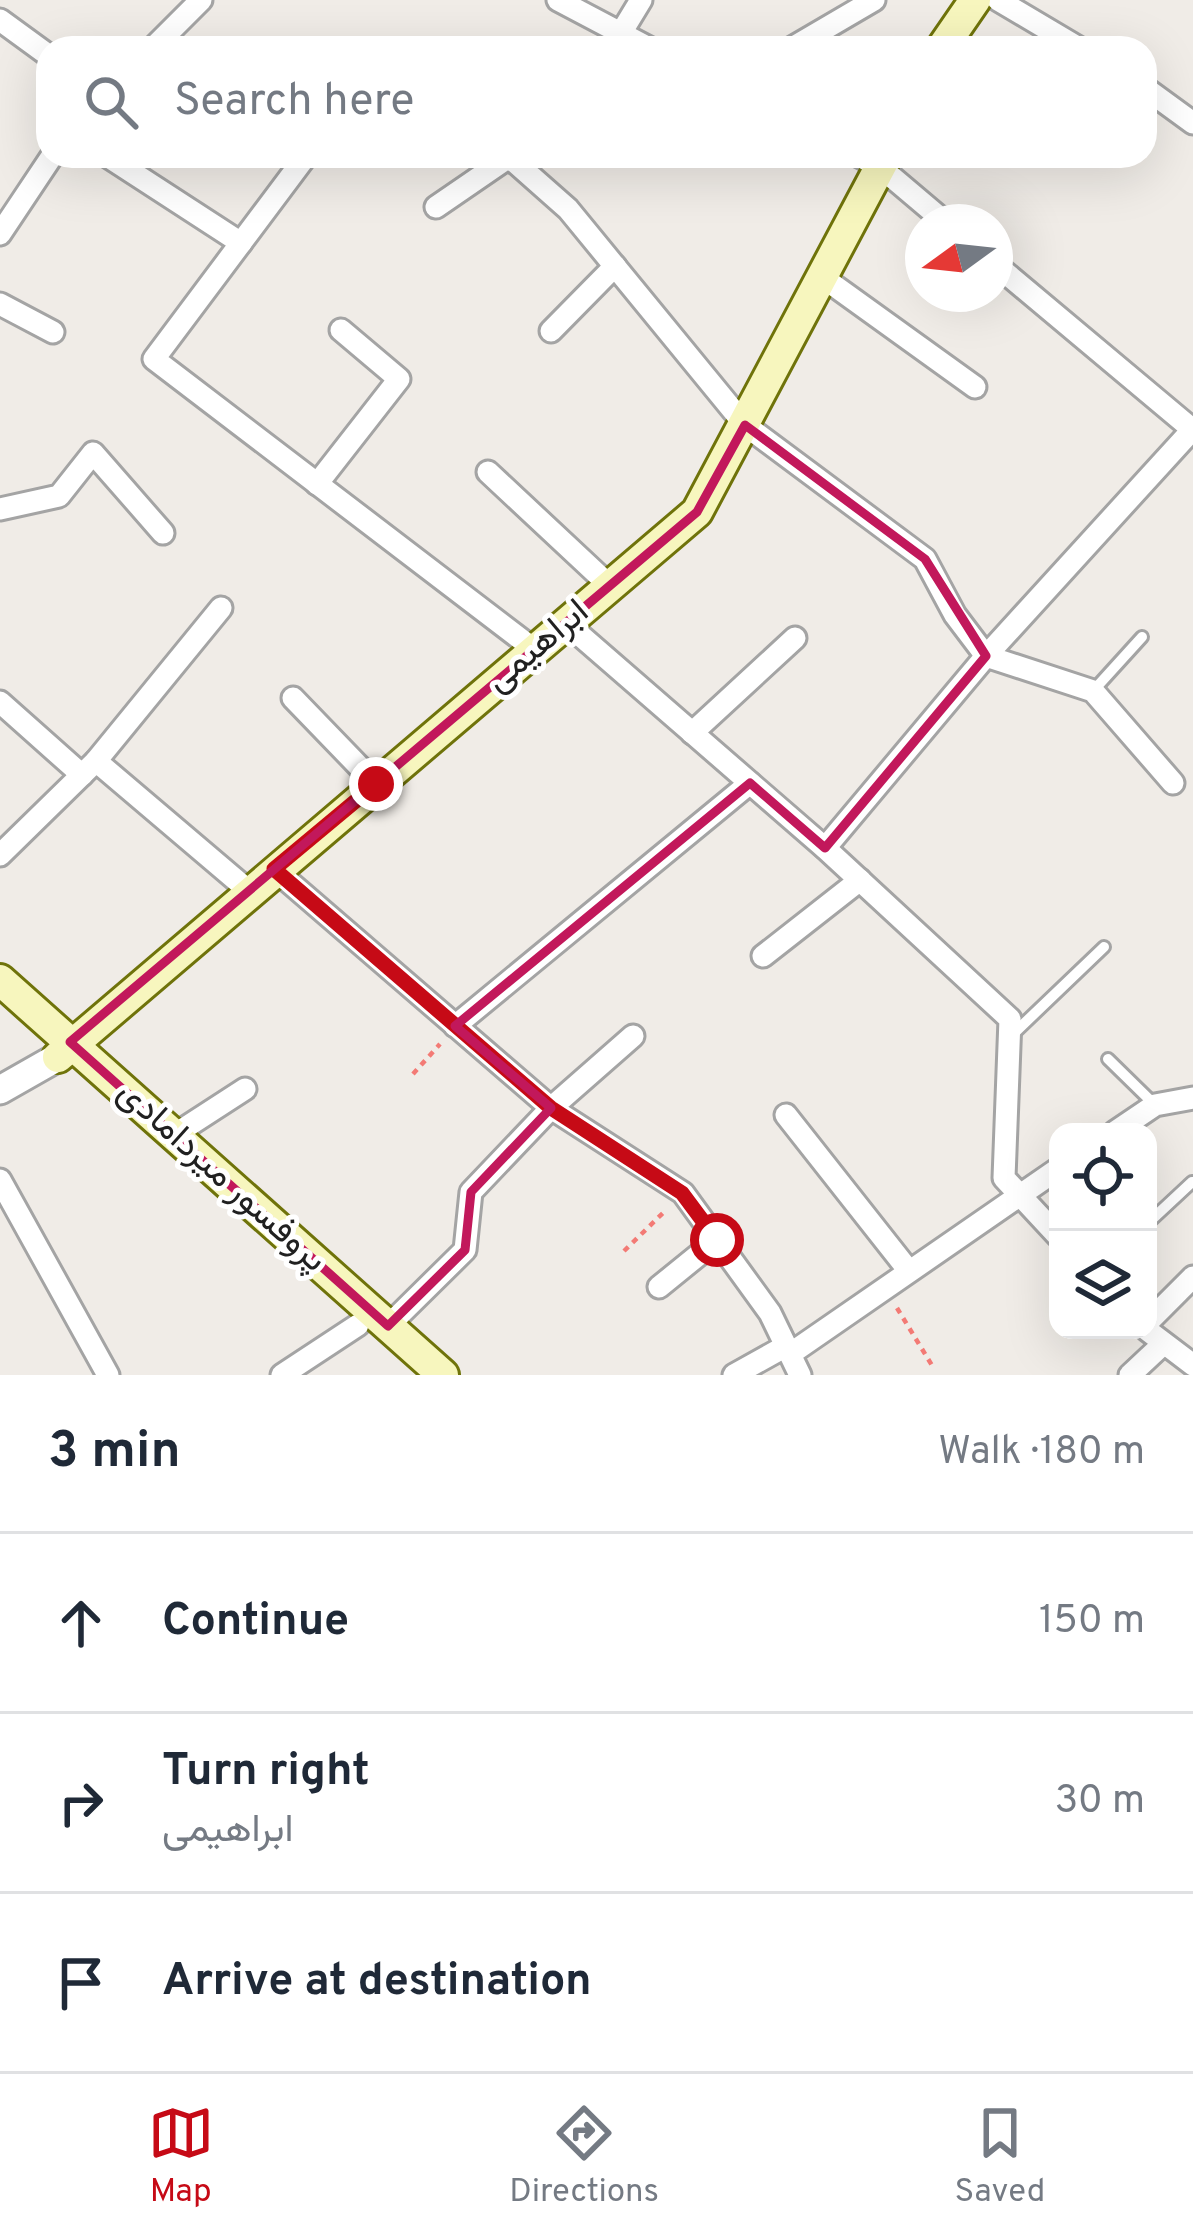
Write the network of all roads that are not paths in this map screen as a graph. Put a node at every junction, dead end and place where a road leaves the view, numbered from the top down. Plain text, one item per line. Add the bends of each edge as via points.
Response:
1 (201, 0) edge
2 (558, 0) edge
3 (641, 0) edge
4 (874, 0) edge
5 (975, 0) edge
6 (998, 0) edge
7 (0, 20) edge
8 (621, 33) junction
9 (165, 36) edge
10 (627, 36) edge
11 (812, 36) edge
12 (950, 36) edge
13 (1058, 36) edge
14 (36, 46) edge
15 (1157, 97) edge
16 (1193, 123) edge
17 (41, 168) edge
18 (125, 168) edge
19 (297, 168) edge
20 (493, 168) edge
21 (521, 168) edge
22 (872, 168) edge
23 (884, 168) edge
24 (925, 204) edge
25 (7, 207) edge
26 (436, 207) dead end
27 (0, 234) edge
28 (241, 243) junction
29 (615, 266) junction
30 (826, 279) junction
31 (1013, 279) edge
32 (0, 304) edge
33 (341, 330) dead end
34 (551, 331) dead end
35 (53, 332) dead end
36 (975, 386) dead end
37 (746, 425) junction
38 (1192, 430) edge
39 (488, 472) dead end
40 (317, 484) junction
41 (0, 509) edge
42 (163, 533) dead end
43 (610, 586) junction
44 (220, 608) dead end
45 (566, 623) junction
46 (795, 638) dead end
47 (1142, 638) dead end
48 (535, 650) junction
49 (986, 656) junction
50 (1093, 691) junction
51 (293, 698) dead end
52 (0, 702) edge
53 (692, 734) junction
54 (89, 768) junction
55 (750, 783) junction
56 (1173, 783) dead end
57 (376, 784) junction
58 (825, 848) junction
59 (0, 854) edge
60 (274, 869) junction
61 (860, 880) junction
62 (249, 891) junction
63 (1104, 947) dead end
64 (763, 956) dead end
65 (0, 980) edge
66 (0, 1005) edge
67 (455, 1026) junction
68 (633, 1036) dead end
69 (1009, 1037) junction
70 (64, 1050) junction
71 (1108, 1059) dead end
72 (244, 1089) dead end
73 (0, 1090) edge
74 (1193, 1098) edge
75 (1155, 1106) junction
76 (551, 1108) junction
77 (786, 1115) dead end
78 (1129, 1123) edge
79 (174, 1135) junction
80 (1049, 1175) edge
81 (0, 1180) edge
82 (1192, 1182) edge
83 (1019, 1195) junction
84 (1157, 1215) edge
85 (1053, 1231) edge
86 (717, 1240) junction
87 (909, 1271) junction
88 (1193, 1276) edge
89 (659, 1287) dead end
90 (373, 1325) junction
91 (1157, 1325) edge
92 (1157, 1336) edge
93 (1148, 1339) edge
94 (792, 1358) edge
95 (1193, 1365) edge
96 (108, 1375) edge
97 (282, 1375) edge
98 (414, 1375) edge
99 (443, 1375) edge
100 (734, 1375) edge
101 (1130, 1375) edge

1 - 9 street
2 - 8 street
3 - 8 street
4 - 11 street
5 - 12 main road
6 - 13 street
7 - 14 street
8 - 10 street
15 - 16 street
17 - 25 street
18 - 28 street
19 - 28 street
20 - 26 street
21 - 29 street
22 - 30 main road, ابراهیمی
23 - 24 street
25 - 27 street
28 - 40 street via 154,359
29 - 34 street
29 - 37 street
30 - 36 street
30 - 37 main road, ابراهیمی
31 - 38 street
32 - 35 street
33 - 40 street via 399,379
37 - 43 main road, ابراهیمی via 698,512
37 - 49 street via 925,559
38 - 49 street
39 - 43 street
40 - 48 street
41 - 42 street via 59,496 93,453
43 - 45 main road, ابراهیمی
44 - 54 street
45 - 48 main road, ابراهیمی
45 - 53 street
46 - 53 street
47 - 50 lane
48 - 57 main road, ابراهیمی
49 - 50 street
49 - 58 street
50 - 56 street
51 - 57 street
52 - 54 street
53 - 55 street
54 - 59 street
54 - 62 street
55 - 58 street
55 - 67 street
57 - 60 main road, ابراهیمی
58 - 61 street
60 - 62 main road, ابراهیمی
60 - 67 street
61 - 64 street
61 - 69 street via 1010,1018
62 - 70 main road, ابراهیمی
63 - 69 lane
65 - 70 main road, پروفسور میردامادی
66 - 70 main road, پروفسور میردامادی
67 - 76 street
68 - 76 street
69 - 83 street via 1004,1178
70 - 73 street
70 - 79 main road, پروفسور میردامادی
70 - 90 main road, پروفسور میردامادی
71 - 75 lane
72 - 79 street
74 - 75 street
75 - 78 street
76 - 86 street via 682,1193
76 - 90 street via 472,1192 465,1250
77 - 87 street
79 - 90 main road, پروفسور میردامادی
80 - 83 street
81 - 96 street
82 - 84 lane
83 - 85 street
83 - 87 street
86 - 89 street
86 - 94 street via 770,1312
87 - 94 street
88 - 91 street
90 - 97 street
90 - 98 main road, پروفسور میردامادی
90 - 99 main road, پروفسور میردامادی
92 - 95 street
93 - 101 street
94 - 100 street

